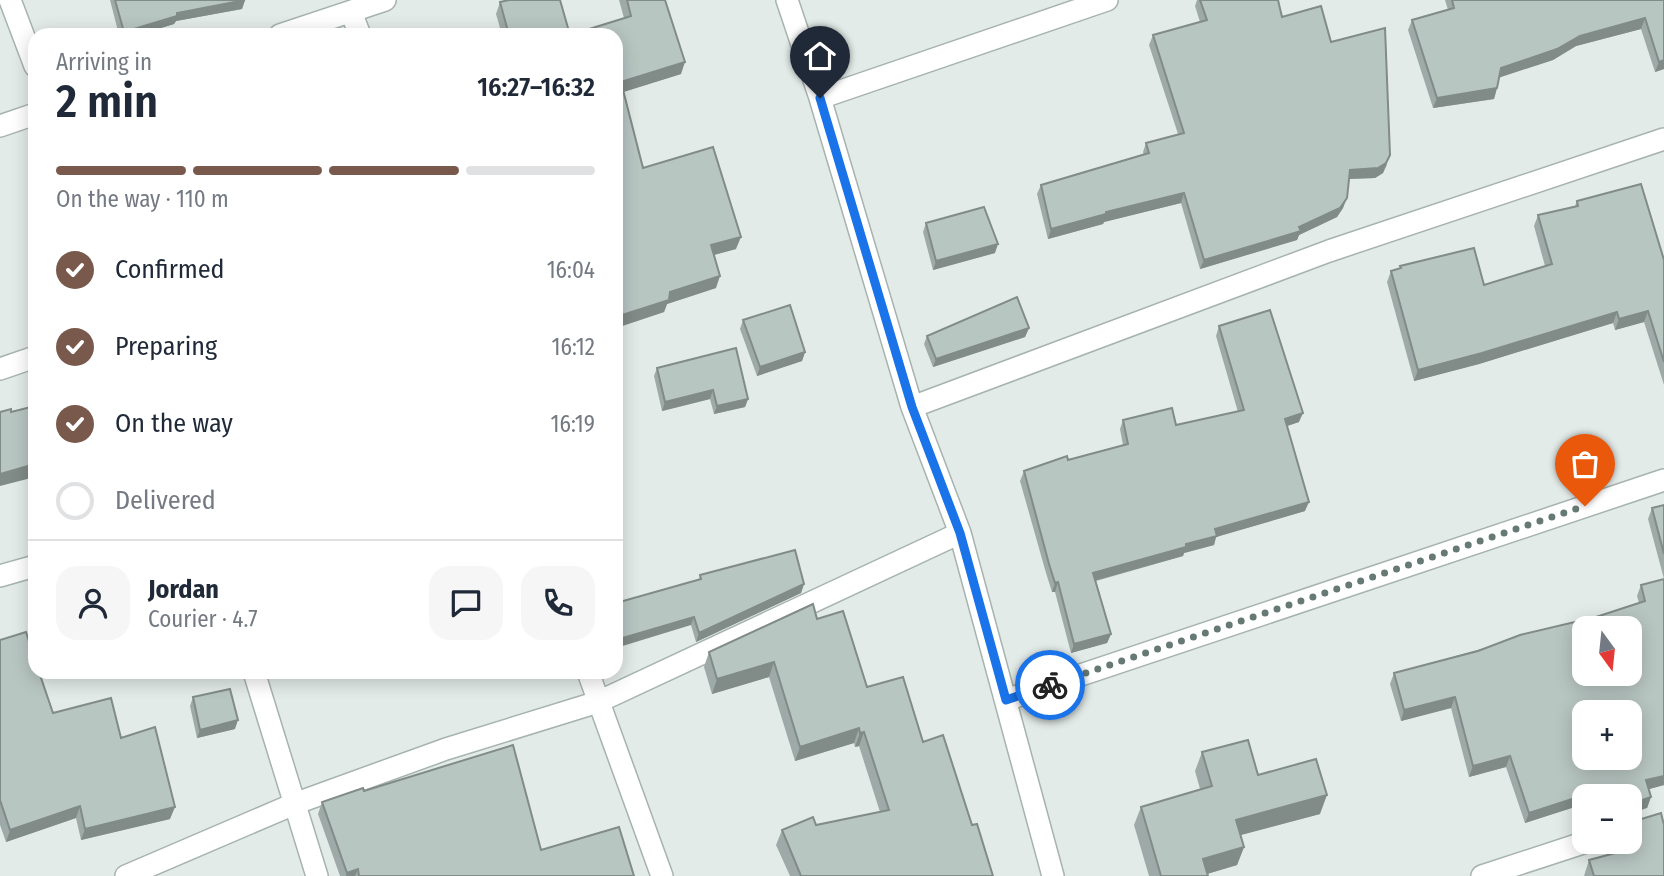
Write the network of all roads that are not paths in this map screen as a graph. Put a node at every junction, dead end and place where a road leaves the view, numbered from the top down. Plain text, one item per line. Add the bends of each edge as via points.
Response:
1 (10, 0) edge
2 (386, 0) edge
3 (787, 0) edge
4 (1107, 0) edge
5 (351, 12) junction
6 (302, 28) edge
7 (357, 28) edge
8 (28, 48) edge
9 (820, 98) junction
10 (28, 116) edge
11 (0, 126) edge
12 (1664, 139) edge
13 (28, 359) edge
14 (0, 369) edge
15 (912, 407) junction
16 (1664, 480) edge
17 (960, 533) junction
18 (28, 568) edge
19 (0, 576) edge
20 (256, 679) edge
21 (590, 679) edge
22 (1006, 700) junction
23 (598, 702) junction
24 (294, 804) junction
25 (1572, 847) edge
26 (126, 876) edge
27 (317, 876) edge
28 (662, 876) edge
29 (1053, 876) edge
30 (1482, 876) edge

1 - 8 street
2 - 5 street
3 - 9 street
4 - 9 street
5 - 6 street
5 - 7 street
9 - 15 street
10 - 11 street
12 - 15 street via 1329,251
13 - 14 street
15 - 17 street
16 - 22 street
17 - 22 street
17 - 23 street
18 - 19 street
20 - 24 street
21 - 23 street
22 - 29 street
23 - 24 street via 446,749
23 - 28 street
24 - 26 street
24 - 27 street
25 - 30 street

